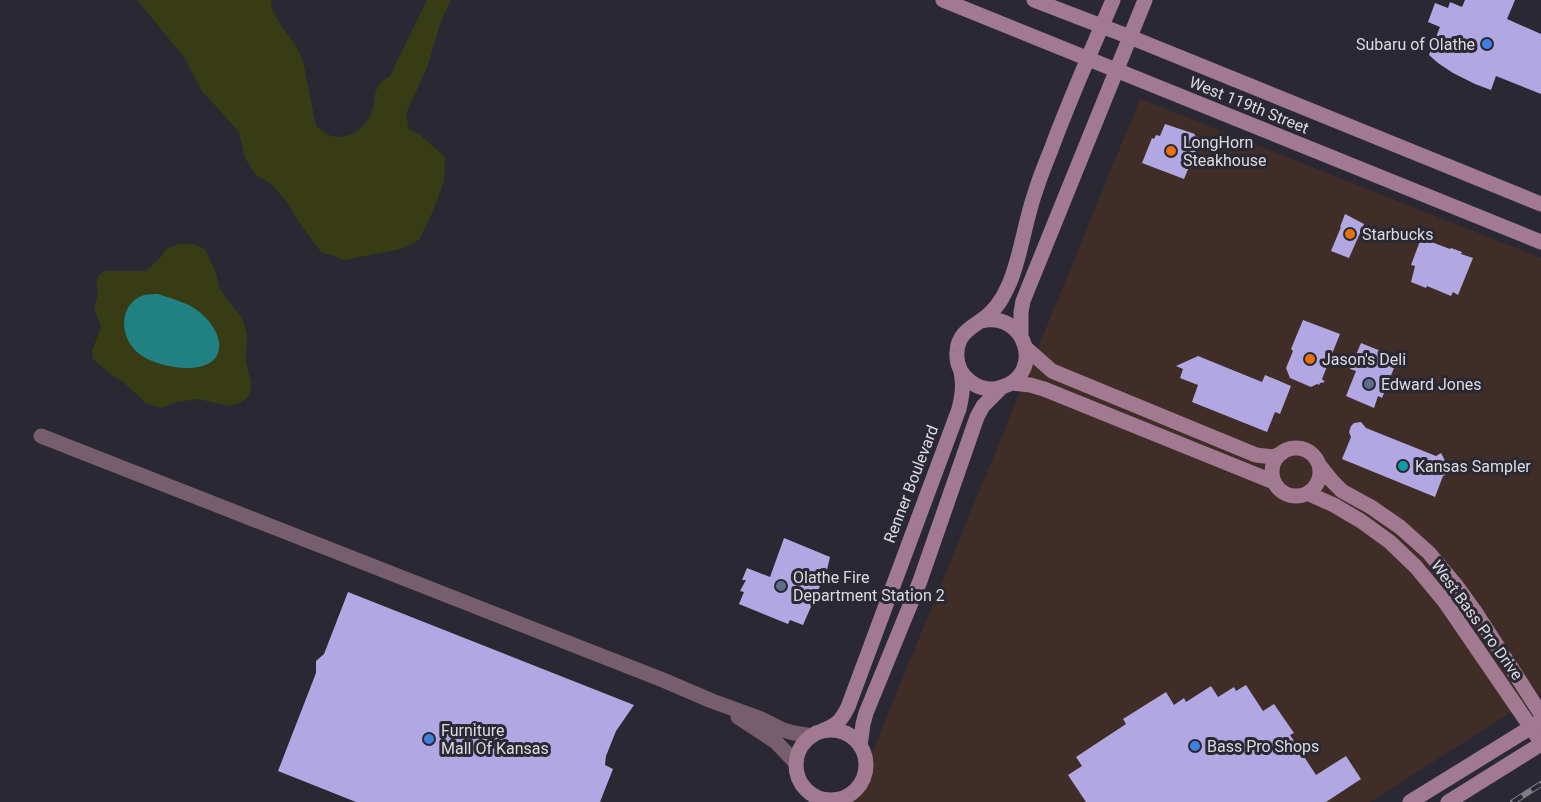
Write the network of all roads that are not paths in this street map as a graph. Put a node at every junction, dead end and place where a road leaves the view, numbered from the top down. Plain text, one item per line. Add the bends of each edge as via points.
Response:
1 (943, 0) edge
2 (1034, 0) edge
3 (1113, 0) edge
4 (1145, 0) edge
5 (1101, 25) junction
6 (1130, 36) junction
7 (1088, 59) junction
8 (1117, 70) junction
9 (1541, 204) edge
10 (1541, 242) edge
11 (981, 321) junction
12 (1023, 342) junction
13 (962, 372) junction
14 (1007, 385) junction
15 (41, 436) dead end
16 (1282, 453) junction
17 (1320, 466) junction
18 (1274, 482) junction
19 (1309, 494) junction
20 (712, 701) junction
21 (1541, 714) edge
22 (1536, 724) edge
23 (817, 734) junction
24 (1541, 743) edge
25 (860, 746) junction
26 (798, 771) junction
27 (839, 800) edge
28 (805, 802) edge
29 (1410, 802) edge
30 (1448, 802) edge

1 - 7 main road, West 119th Street
2 - 5 main road, West 119th Street
3 - 5 main road
4 - 6 main road
5 - 6 main road, West 119th Street
5 - 7 main road
6 - 8 main road
6 - 9 main road, West 119th Street
7 - 8 main road, West 119th Street
7 - 11 main road via 1036,189 1005,294
8 - 10 main road, West 119th Street
8 - 12 main road via 1023,301
11 - 12 main road via 992,319 1014,327
11 - 13 main road via 965,331 959,342 956,354
12 - 14 main road via 1024,367
12 - 16 main road via 1052,371 1256,455 1273,457
13 - 14 main road via 979,387
13 - 23 main road, Renner Boulevard via 959,409 848,707 835,726
14 - 18 main road via 1044,389
14 - 25 main road via 983,406 978,417 920,581 866,713
15 - 20 street
16 - 17 main road via 1304,449
16 - 18 main road via 1273,466
17 - 19 main road via 1319,482
17 - 21 main road, West Bass Pro Drive via 1342,491 1400,527 1429,553 1476,614
18 - 19 main road via 1284,494
19 - 22 main road, West Bass Pro Drive via 1361,521 1416,567
20 - 23 street via 794,733
20 - 26 street via 776,742
22 - 24 main road, West Bass Pro Drive
22 - 29 main road
23 - 25 main road via 843,732
23 - 26 main road via 798,752
24 - 30 main road
25 - 27 main road via 866,768 863,779 858,788
26 - 27 main road via 804,787 812,794
26 - 28 main road

